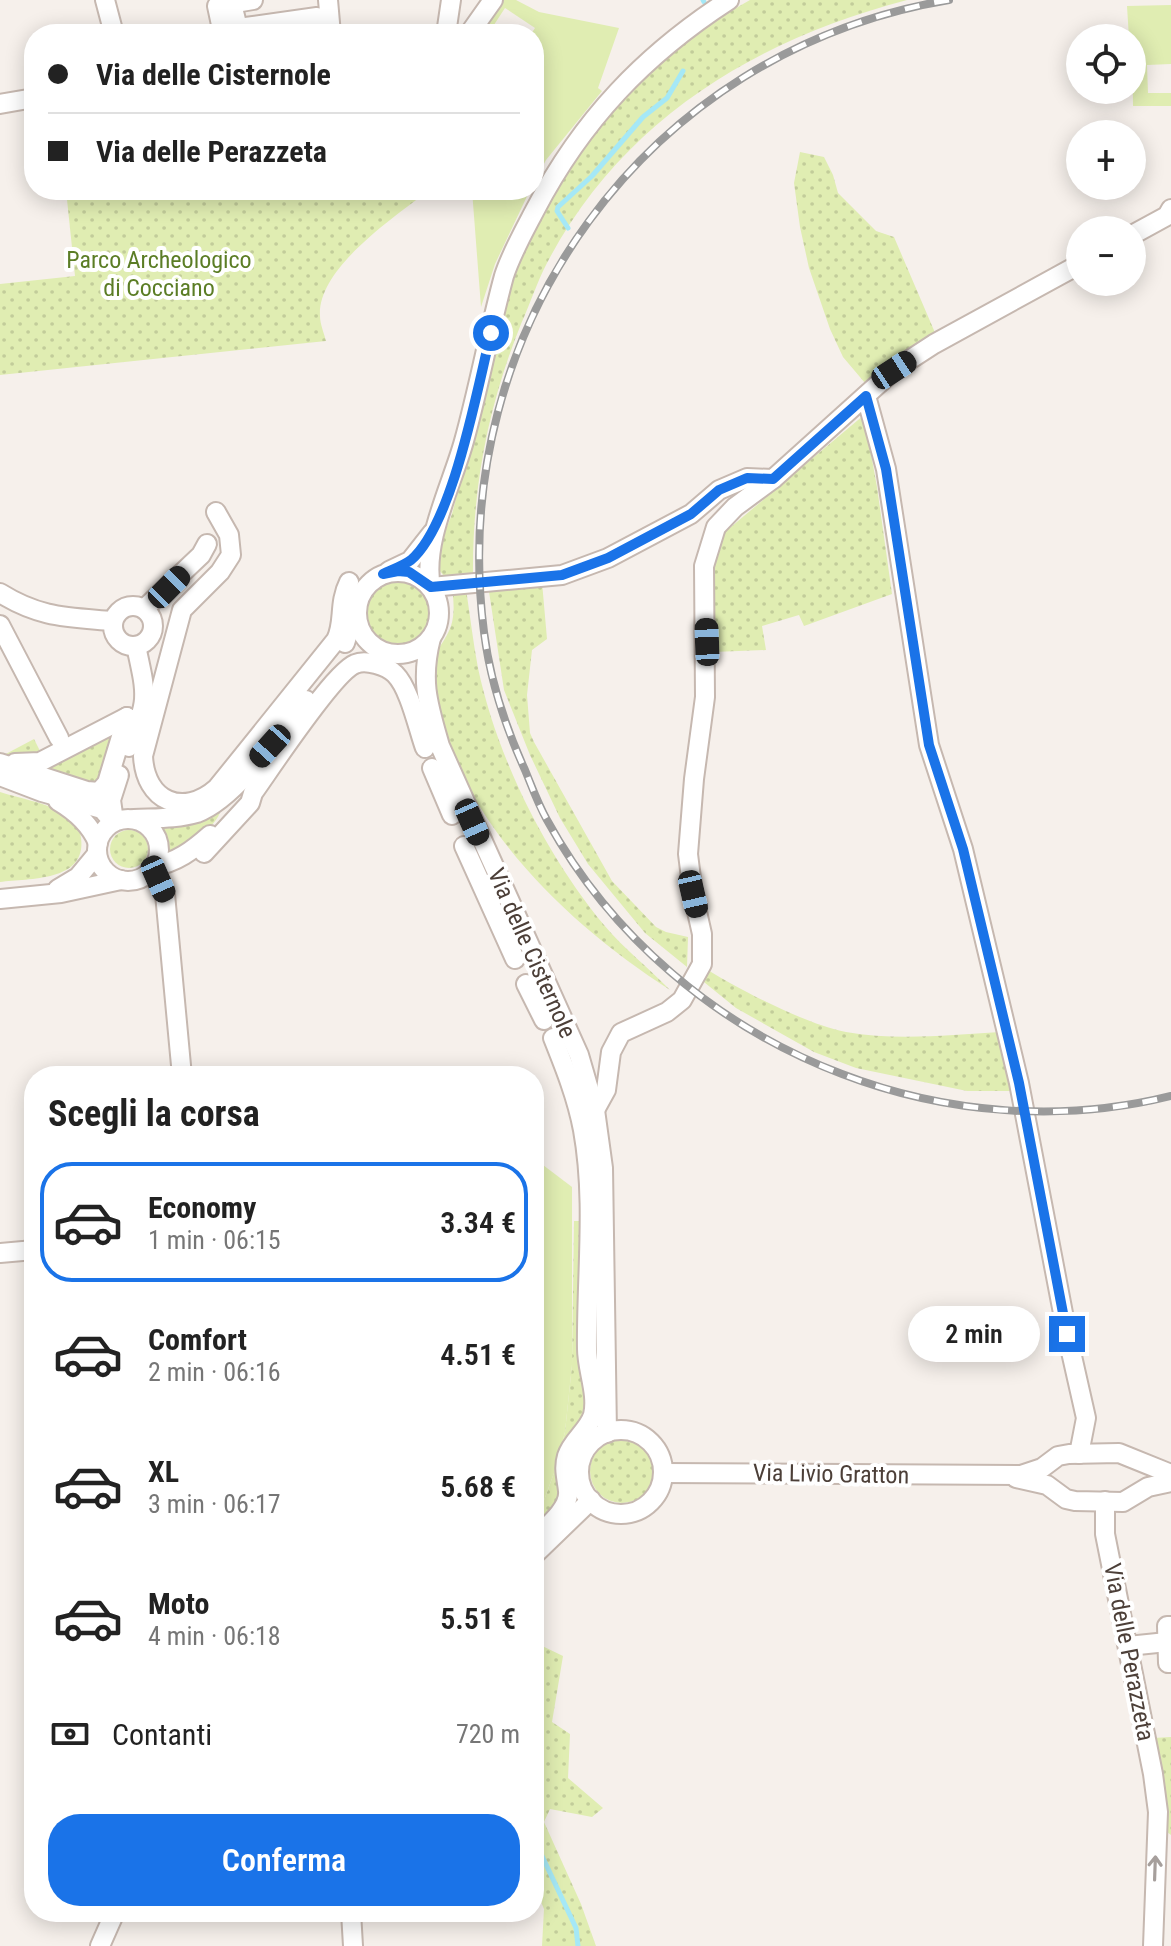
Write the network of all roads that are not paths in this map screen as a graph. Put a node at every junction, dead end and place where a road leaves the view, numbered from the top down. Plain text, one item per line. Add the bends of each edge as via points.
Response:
1 (105, 0) edge
2 (253, 0) edge
3 (328, 0) edge
4 (451, 0) edge
5 (493, 0) edge
6 (729, 0) edge
7 (232, 2) edge
8 (317, 17) dead end
9 (111, 24) edge
10 (221, 24) edge
11 (237, 24) edge
12 (267, 24) edge
13 (330, 24) edge
14 (447, 24) edge
15 (476, 24) edge
16 (24, 100) edge
17 (0, 104) edge
18 (544, 195) edge
19 (542, 200) edge
20 (1171, 209) edge
21 (1146, 227) edge
22 (1066, 272) edge
23 (866, 396) junction
24 (773, 479) junction
25 (216, 512) dead end
26 (437, 525) junction
27 (207, 544) dead end
28 (380, 580) junction
29 (349, 582) dead end
30 (431, 587) junction
31 (0, 593) edge
32 (357, 605) junction
33 (144, 609) junction
34 (112, 621) junction
35 (0, 625) edge
36 (431, 638) junction
37 (136, 646) junction
38 (385, 652) junction
39 (325, 676) junction
40 (429, 708) junction
41 (140, 721) junction
42 (59, 738) dead end
43 (270, 746) junction
44 (431, 758) junction
45 (0, 763) edge
46 (0, 776) edge
47 (42, 792) junction
48 (452, 815) dead end
49 (177, 817) junction
50 (134, 819) junction
51 (113, 822) junction
52 (464, 846) dead end
53 (98, 848) junction
54 (204, 853) dead end
55 (152, 868) junction
56 (121, 880) junction
57 (38, 895) junction
58 (0, 899) edge
59 (515, 959) dead end
60 (526, 984) dead end
61 (544, 1020) dead end
62 (553, 1038) dead end
63 (181, 1066) edge
64 (595, 1110) junction
65 (24, 1251) edge
66 (0, 1253) edge
67 (1086, 1418) junction
68 (606, 1438) junction
69 (1110, 1453) junction
70 (1074, 1454) junction
71 (663, 1473) junction
72 (1171, 1474) edge
73 (1000, 1476) junction
74 (1171, 1482) edge
75 (1066, 1499) junction
76 (591, 1500) junction
77 (1106, 1501) junction
78 (544, 1530) edge
79 (544, 1545) edge
80 (1169, 1634) edge
81 (1129, 1653) junction
82 (1171, 1663) edge
83 (111, 1922) edge
84 (352, 1922) edge
85 (100, 1946) edge
86 (353, 1946) edge
87 (1153, 1946) edge

1 - 9 street
2 - 7 street
3 - 13 street
4 - 14 street
5 - 15 street
6 - 18 street via 685,29 623,84 559,165
7 - 10 street via 217,6
7 - 11 street
8 - 12 street
16 - 17 street
19 - 26 street via 505,274 464,443
20 - 21 street
22 - 23 street, Via delle Cisternole via 934,344
23 - 24 street, Via delle Cisternole
23 - 67 street via 886,469 929,745 963,849 1019,1083
24 - 30 street via 747,478 719,490 691,514 608,558 562,575
24 - 64 street, Via delle Cisternole via 716,527 704,566 705,697 688,854 702,964 682,1000 621,1033 611,1052 606,1090
25 - 29 street via 229,535 231,555 182,610 143,756 148,782 168,800 195,802 217,788 336,640
26 - 28 street via 410,561
26 - 30 street via 429,555
27 - 33 street
28 - 30 street via 409,572
28 - 32 street via 372,580
30 - 36 street via 439,604 439,622
31 - 34 street via 50,616
32 - 38 street via 360,630
32 - 39 street via 344,646
33 - 34 street via 121,608
33 - 37 street via 153,631
34 - 37 street via 115,637
35 - 42 street
36 - 38 street via 411,652
36 - 40 street, Via delle Cisternole via 425,663
37 - 41 street via 146,690
38 - 39 street via 343,660
38 - 40 street, Via delle Cisternole via 410,673
39 - 43 street
40 - 44 street, Via delle Cisternole
41 - 49 street via 136,753 142,786 156,805
41 - 51 street via 111,800
43 - 49 street via 208,808
43 - 55 street via 226,818 188,853
44 - 48 street
44 - 54 street via 396,675 376,664 356,663 327,691 250,803
44 - 64 street, Via delle Cisternole via 579,1055
45 - 45 street via 99,792 107,783 127,717 40,762
46 - 47 street
47 - 51 street via 102,809
47 - 53 street via 69,807 89,827
49 - 50 street
50 - 51 street
50 - 55 street via 156,837 158,857
51 - 53 street via 102,833
52 - 59 street
53 - 56 street via 101,866
53 - 57 street via 71,882
55 - 56 street via 133,880
55 - 63 street via 165,894
56 - 57 street
57 - 58 street
60 - 61 street
62 - 78 street via 579,1111 587,1161 587,1358 594,1412 566,1458 567,1498
64 - 68 street, Via delle Cisternole via 603,1168
65 - 66 street
67 - 69 street
67 - 70 street
68 - 71 street via 633,1431 660,1455
68 - 76 street via 591,1441 581,1457 579,1479
69 - 70 street, Via Livio Gratton
69 - 72 street, Via Livio Gratton
69 - 77 street via 1131,1463 1137,1475 1135,1485
70 - 73 street, Via Livio Gratton via 1058,1456 1021,1475
70 - 75 street via 1059,1465 1055,1476
71 - 73 street, Via Livio Gratton
71 - 76 street via 659,1491 642,1509 611,1513
73 - 75 street, Via Livio Gratton via 1034,1480
74 - 77 street
75 - 77 street, Via Livio Gratton
76 - 79 street
77 - 81 street, Via delle Perazzeta via 1105,1534
80 - 81 street
80 - 82 street
87 -> 81 street, Via delle Perazzeta via 1158,1812
83 - 85 street
84 - 86 street

